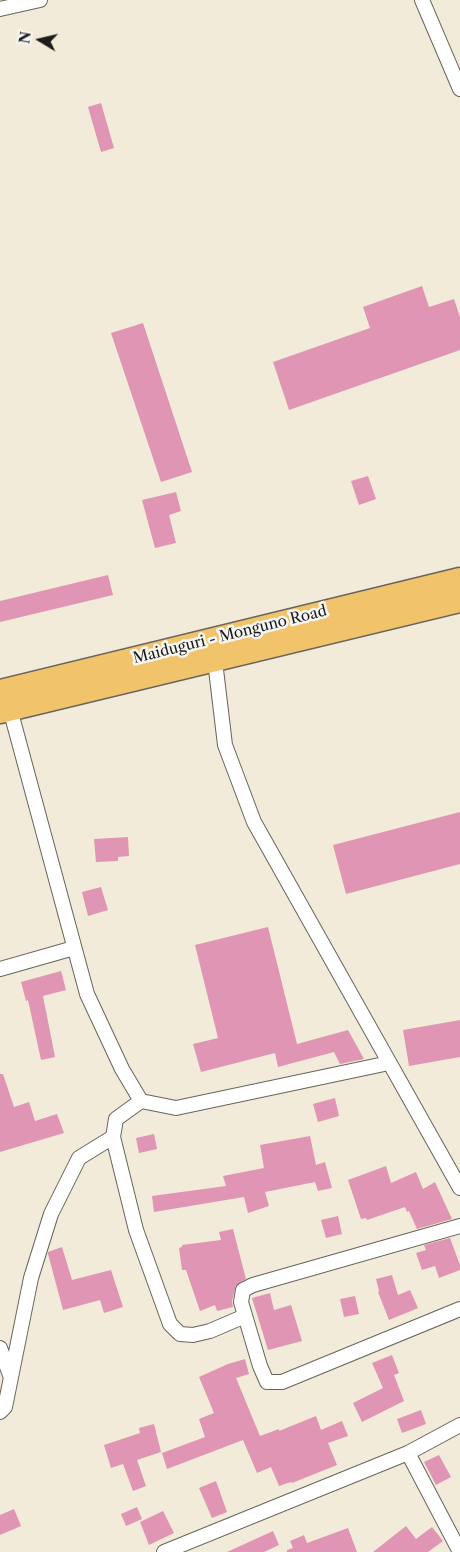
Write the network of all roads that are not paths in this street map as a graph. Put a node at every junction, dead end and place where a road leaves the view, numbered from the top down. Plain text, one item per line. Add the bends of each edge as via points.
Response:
1 (40, 0) edge
2 (422, 0) edge
3 (0, 9) edge
4 (460, 89) edge
5 (460, 579) edge
6 (460, 601) edge
7 (215, 661) junction
8 (3, 704) edge
9 (74, 948) junction
10 (0, 969) edge
11 (390, 1063) junction
12 (141, 1101) junction
13 (113, 1137) junction
14 (460, 1188) edge
15 (460, 1226) edge
16 (460, 1309) edge
17 (245, 1316) junction
18 (0, 1348) edge
19 (11, 1376) junction
20 (0, 1412) edge
21 (460, 1424) edge
22 (408, 1453) junction
23 (164, 1552) edge
24 (460, 1552) edge

1 - 3 street
2 - 4 street
5 - 8 main road, Maiduguri - Monguno Road
6 - 7 main road, Maiduguri - Monguno Road
7 - 8 main road, Maiduguri - Monguno Road
7 - 11 street via 225,745 254,822
8 - 9 street
9 - 10 street
9 - 12 street via 87,994 122,1069
11 - 12 street via 176,1108
11 - 14 street
12 - 13 street via 116,1119
13 - 17 street via 136,1230 170,1324 180,1334 193,1335
13 - 19 street via 79,1158 51,1214 31,1278
15 - 17 street via 253,1285 243,1290
16 - 17 street via 282,1382 267,1382
18 - 19 street
19 - 20 street
21 - 22 street
22 - 23 street
22 - 24 street

